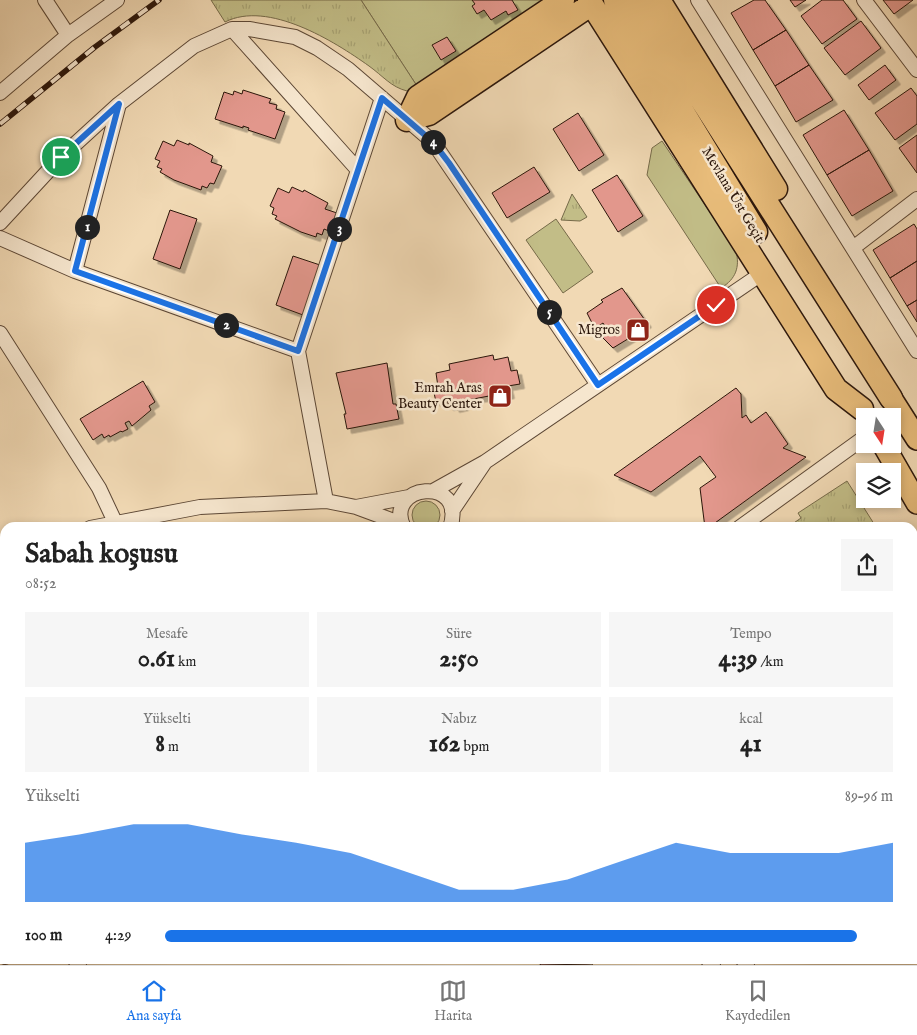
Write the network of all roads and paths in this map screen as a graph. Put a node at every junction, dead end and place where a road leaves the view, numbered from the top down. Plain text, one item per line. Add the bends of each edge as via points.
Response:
1 (44, 0) edge
2 (117, 0) edge
3 (562, 0) edge
4 (615, 0) edge
5 (638, 0) edge
6 (659, 0) edge
7 (698, 0) edge
8 (864, 0) edge
9 (591, 2) edge
10 (232, 29) junction
11 (68, 35) junction
12 (917, 70) edge
13 (0, 93) edge
14 (382, 98) junction
15 (119, 104) junction
16 (407, 120) junction
17 (358, 170) junction
18 (917, 199) edge
19 (0, 223) edge
20 (0, 238) edge
21 (853, 248) junction
22 (75, 271) junction
23 (764, 272) junction
24 (0, 333) edge
25 (298, 351) junction
26 (917, 351) edge
27 (598, 385) junction
28 (891, 398) junction
29 (860, 405) edge
30 (917, 439) edge
31 (856, 443) edge
32 (888, 453) edge
33 (485, 462) junction
34 (433, 491) junction
35 (409, 497) junction
36 (326, 501) junction
37 (917, 503) edge
38 (356, 507) junction
39 (452, 511) junction
40 (115, 522) joint
41 (393, 522) edge
42 (403, 522) edge
43 (451, 522) edge
44 (747, 522) edge

1 - 11 street
2 - 11 street
3 - 16 highway via 418,97
4 - 29 highway, Mevlana Üst Geçit
5 - 28 highway, Mevlana Üst Geçit
6 - 28 highway via 886,367
7 - 21 street
8 - 12 street
9 - 16 highway via 429,114
9 - 23 highway
10 - 14 street via 295,37 332,58
10 - 15 street via 194,46
10 - 17 street
11 - 13 street
14 - 16 street
14 - 17 street
15 - 19 street via 61,157
15 - 22 street
16 - 27 street via 433,142 449,163
17 - 25 street
18 - 21 street
20 - 22 street
21 - 26 street
22 - 25 street
23 - 27 street
23 - 29 highway via 836,389
24 - 40 street via 100,488
25 - 36 street
27 - 33 street
28 - 30 main road
31 - 44 street
32 - 37 main road
33 - 34 street
33 - 39 street
34 - 35 street via 420,491
34 - 39 street via 444,496
35 - 38 street
35 - 42 street via 402,508
36 - 38 street
36 - 40 street via 200,507
38 - 41 street
39 - 43 street

